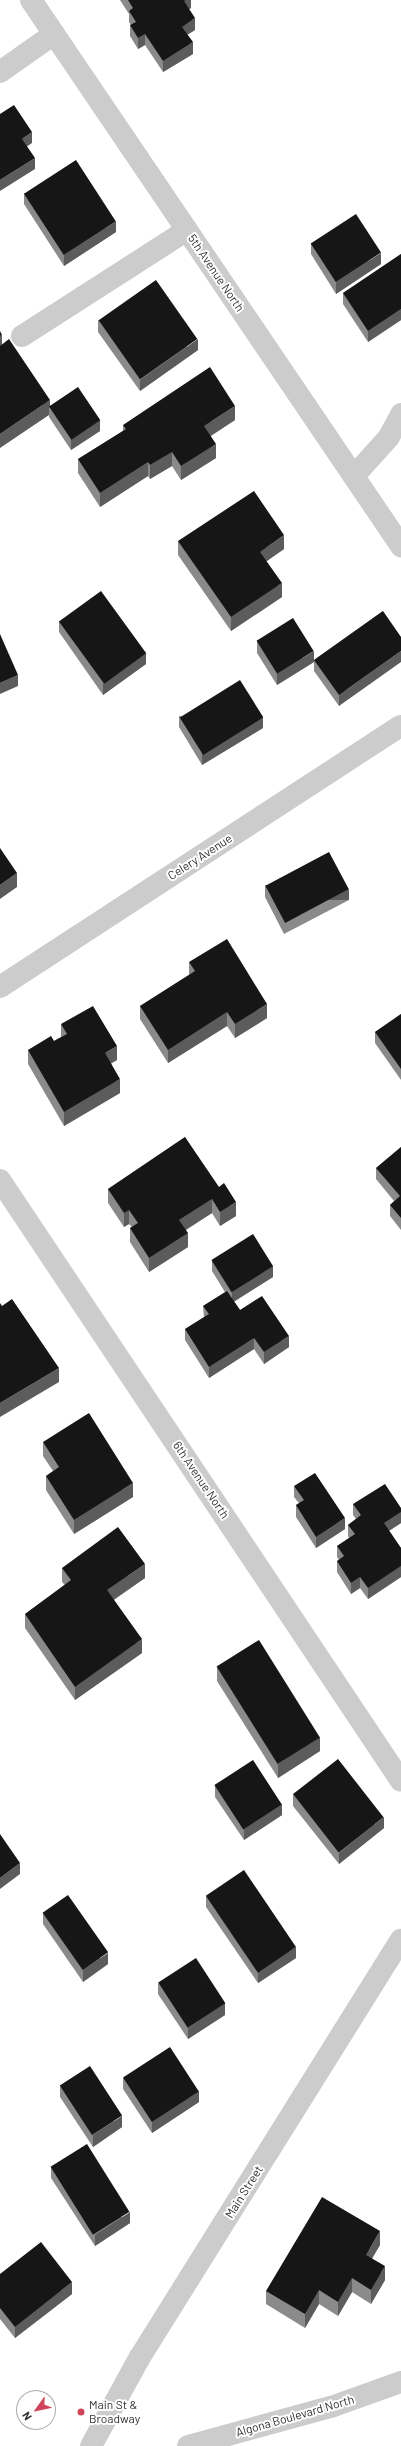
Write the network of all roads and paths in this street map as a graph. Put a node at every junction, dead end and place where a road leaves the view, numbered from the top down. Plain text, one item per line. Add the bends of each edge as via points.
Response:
1 (30, 0) edge
2 (54, 34) junction
3 (0, 72) edge
4 (187, 230) junction
5 (22, 336) dead end
6 (401, 414) edge
7 (354, 476) junction
8 (401, 546) edge
9 (401, 726) edge
10 (0, 987) edge
11 (0, 1180) edge
12 (401, 1781) edge
13 (401, 1940) edge
14 (401, 2382) edge
15 (91, 2446) edge
16 (188, 2446) edge

1 - 2 street, 5th Avenue North
2 - 3 street
2 - 4 street, 5th Avenue North
4 - 5 street
4 - 7 street, 5th Avenue North
6 - 7 street via 389,437
7 - 8 street, 5th Avenue North
9 - 10 street, Celery Avenue
11 - 12 street, 6th Avenue North
13 - 15 street, Main Street via 140,2358
14 - 16 street, Algona Boulevard North via 331,2407

